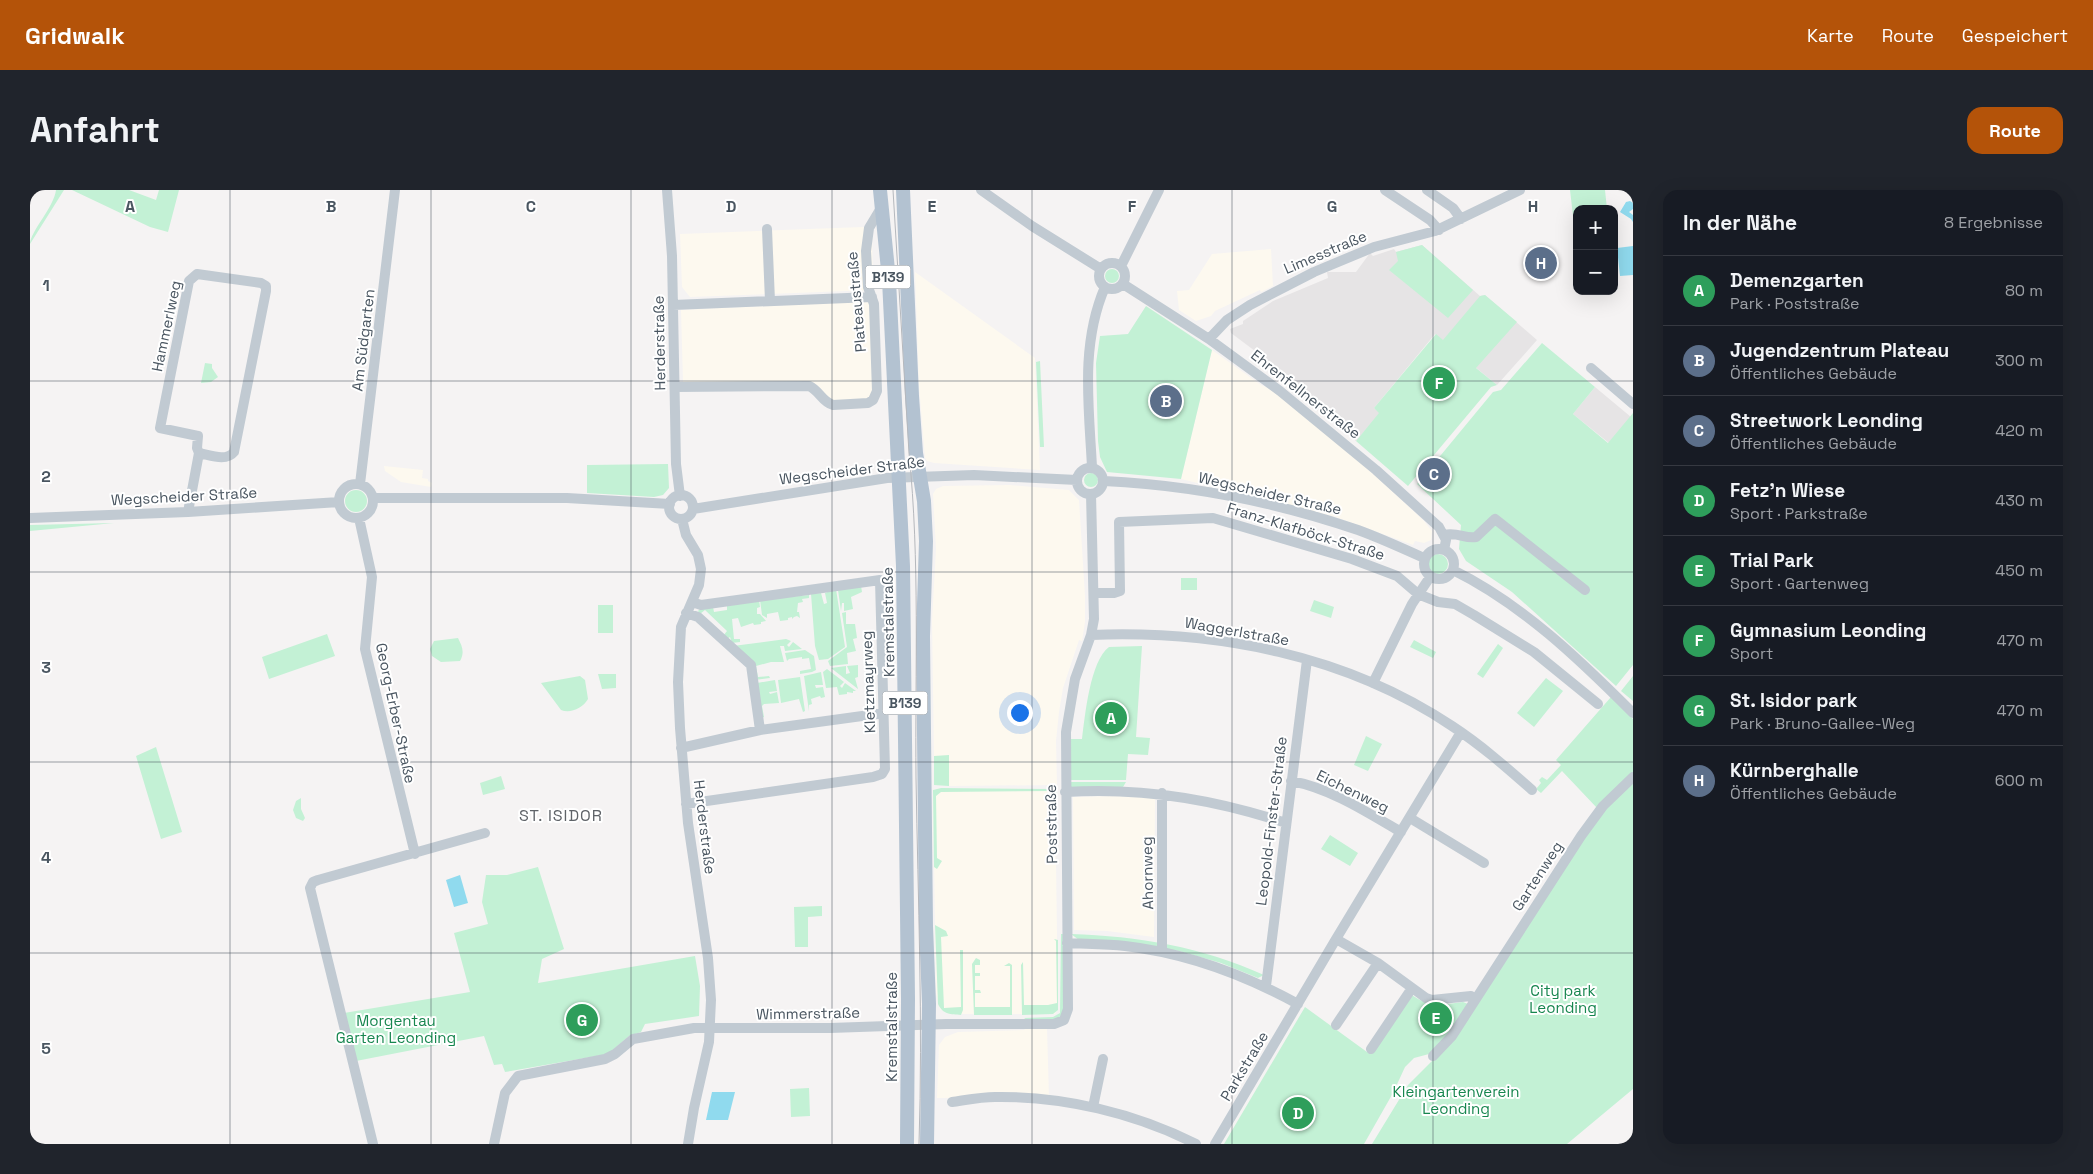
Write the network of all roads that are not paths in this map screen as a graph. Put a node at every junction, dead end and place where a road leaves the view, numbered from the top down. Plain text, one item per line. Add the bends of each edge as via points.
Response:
1 (667, 190) edge
2 (880, 190) edge
3 (903, 190) edge
4 (981, 190) edge
5 (1160, 190) edge
6 (1385, 190) edge
7 (1427, 190) edge
8 (1520, 190) edge
9 (394, 195) edge
10 (881, 208) junction
11 (1461, 219) junction
12 (767, 229) dead end
13 (1439, 230) junction
14 (1121, 266) junction
15 (1101, 269) junction
16 (1123, 284) junction
17 (1105, 287) junction
18 (872, 297) junction
19 (770, 301) junction
20 (673, 305) junction
21 (1209, 339) junction
22 (1591, 368) dead end
23 (675, 387) junction
24 (1633, 404) edge
25 (199, 453) junction
26 (1092, 467) junction
27 (920, 476) junction
28 (898, 478) junction
29 (1077, 480) junction
30 (1104, 481) junction
31 (360, 484) junction
32 (1091, 494) junction
33 (680, 496) junction
34 (373, 498) junction
35 (339, 502) junction
36 (670, 504) junction
37 (693, 509) junction
38 (188, 512) junction
39 (30, 518) edge
40 (359, 518) junction
41 (682, 519) junction
42 (1444, 535) junction
43 (1444, 550) junction
44 (1424, 558) junction
45 (1453, 570) junction
46 (1430, 577) junction
47 (1585, 590) dead end
48 (1094, 593) junction
49 (1418, 594) junction
50 (692, 602) junction
51 (686, 613) junction
52 (1091, 635) junction
53 (1307, 660) junction
54 (1373, 683) junction
55 (1598, 704) dead end
56 (884, 713) junction
57 (1633, 713) edge
58 (760, 730) junction
59 (1461, 732) junction
60 (681, 748) junction
61 (1633, 777) edge
62 (1291, 781) junction
63 (1532, 790) dead end
64 (1065, 792) junction
65 (1162, 793) junction
66 (686, 804) junction
67 (1410, 818) junction
68 (1286, 823) junction
69 (1401, 832) junction
70 (485, 833) dead end
71 (414, 854) junction
72 (1484, 863) dead end
73 (1336, 939) junction
74 (1067, 943) junction
75 (1162, 952) junction
76 (1378, 963) junction
77 (1266, 986) junction
78 (1412, 988) junction
79 (1476, 998) junction
80 (1298, 1004) junction
81 (929, 1025) junction
82 (1336, 1025) dead end
83 (907, 1026) junction
84 (709, 1028) junction
85 (1371, 1049) dead end
86 (1433, 1056) dead end
87 (1103, 1059) dead end
88 (952, 1102) dead end
89 (1093, 1107) junction
90 (374, 1144) edge
91 (494, 1144) edge
92 (688, 1144) edge
93 (907, 1144) edge
94 (926, 1144) edge
95 (1196, 1144) edge
96 (1215, 1144) edge

1 - 20 street, Herderstraße
2 - 10 main road, Kremstalstraße / B139
3 - 27 main road, B139 via 912,402
4 - 15 street
5 - 14 street
6 - 13 street via 1430,220
7 - 11 street via 1453,208
8 - 11 street, Limesstraße
9 - 31 street, Am Südgarten
10 - 18 street, Plateaustraße via 869,228 866,251 866,276
10 - 28 main road, Kremstalstraße / B139
11 - 13 street, Limesstraße
12 - 19 street
13 - 21 street, Limesstraße via 1363,250 1314,272 1250,305 1227,320
14 - 15 street via 1112,263
14 - 16 street via 1125,274
15 - 17 street via 1099,278
16 - 17 street via 1114,289
16 - 21 street, Ehrenfellnerstraße
17 - 26 street via 1088,354
18 - 19 street
18 - 23 street, Plateaustraße via 878,391 868,403 833,405 808,386
19 - 20 street
20 - 23 street, Herderstraße
21 - 42 street, Ehrenfellnerstraße via 1358,454
22 - 24 street
23 - 33 street, Herderstraße via 676,464
25 - 25 street, Hammerlweg via 225,458 234,452 266,291 266,286 261,283 197,274 189,281 160,428 198,436
25 - 38 street
26 - 29 street via 1081,471
26 - 30 street via 1100,471
27 - 28 street, Wegscheider Straße
27 - 29 street, Wegscheider Straße
27 - 81 main road, B139 via 926,541 923,697
28 - 37 street, Wegscheider Straße
28 - 83 main road, Kremstalstraße / B139 via 903,566
29 - 32 street via 1081,490
30 - 32 street via 1099,491
30 - 44 street, Wegscheider Straße via 1184,488 1266,504 1357,530
31 - 34 street via 368,488
31 - 35 street via 347,486 340,494
32 - 48 street, Poststraße
33 - 36 street
33 - 37 street via 691,500
34 - 36 street via 567,498
34 - 40 street via 370,512
35 - 38 street, Wegscheider Straße
35 - 40 street via 346,516
36 - 41 street via 671,514
37 - 41 street
38 - 39 street, Wegscheider Straße
40 - 71 street, Georg-Erber-Straße via 372,577 365,649
41 - 50 street, Herderstraße via 701,569
42 - 43 street
42 - 47 street via 1456,533 1476,537 1495,519
43 - 44 street via 1432,550
43 - 45 street via 1454,560
44 - 46 street via 1424,570
45 - 46 street via 1442,579
45 - 57 street via 1494,592 1529,618
46 - 49 street
48 - 49 street, Franz-Klafböck-Straße via 1120,591 1119,522 1213,518 1352,559 1397,576
48 - 52 street, Poststraße
49 - 54 street
49 - 55 street, Franz-Klafböck-Straße via 1454,604 1515,640 1549,663
50 - 51 street, Herderstraße
50 - 56 street, Kletzmayrweg via 701,605 880,580
51 - 58 street via 698,617 751,665
51 - 60 street, Herderstraße via 680,633 678,682
52 - 53 street, Waggerlstraße via 1197,637 1254,646
52 - 64 street, Poststraße via 1075,679 1068,713
53 - 54 street, Waggerlstraße
53 - 62 street, Leopold-Finster-Straße
54 - 59 street, Waggerlstraße
56 - 58 street
56 - 66 street, Kletzmayrweg via 885,769 879,776
58 - 60 street
59 - 63 street, Waggerlstraße
59 - 67 street
60 - 66 street, Herderstraße
61 - 79 street, Gartenweg via 1596,814
62 - 68 street, Leopold-Finster-Straße
62 - 69 street, Eichenweg via 1345,802
64 - 65 street
64 - 74 street, Poststraße
65 - 68 street via 1232,806
65 - 75 street, Ahornweg
66 - 84 street, Herderstraße via 710,976
67 - 69 street
67 - 72 street
68 - 77 street, Leopold-Finster-Straße
69 - 73 street
70 - 71 street
71 - 90 street via 318,880 310,888
73 - 76 street
73 - 80 street, Parkstraße
74 - 75 street
74 - 81 street, Poststraße via 1068,1008 1064,1020 1054,1024
75 - 77 street via 1221,967
76 - 78 street
76 - 82 street
77 - 80 street
78 - 79 street via 1432,1000
78 - 85 street
79 - 86 street, Gartenweg via 1452,1036
80 - 96 street, Parkstraße
81 - 83 street, Wimmerstraße
81 - 94 main road, B139
83 - 84 street, Wimmerstraße
83 - 93 main road, Kremstalstraße / B139
84 - 91 street, Wimmerstraße via 633,1039 605,1059 518,1076 505,1093
84 - 92 street, Herderstraße
87 - 89 street
88 - 89 street via 996,1097
89 - 95 street via 1137,1119

